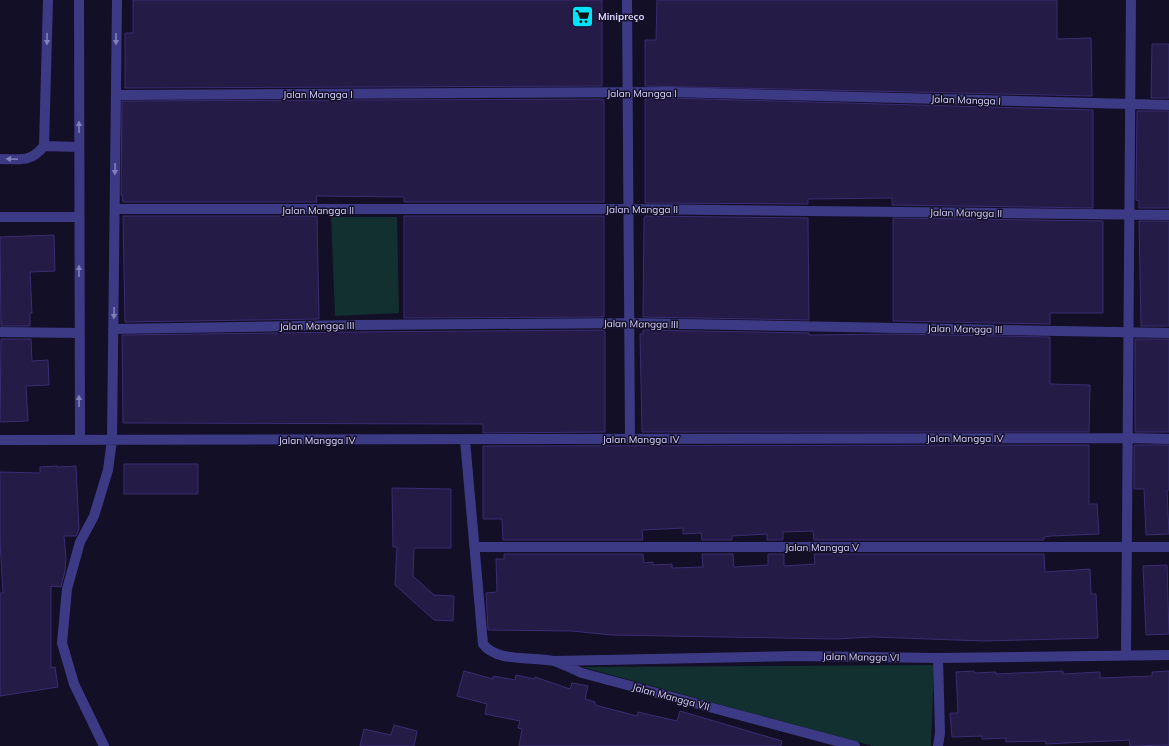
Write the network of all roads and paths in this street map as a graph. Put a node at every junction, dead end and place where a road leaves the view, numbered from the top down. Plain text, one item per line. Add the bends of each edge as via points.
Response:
1 (48, 0) edge
2 (79, 0) edge
3 (117, 0) edge
4 (627, 0) edge
5 (1130, 0) edge
6 (628, 92) junction
7 (116, 95) junction
8 (1130, 105) junction
9 (1169, 105) edge
10 (44, 146) junction
11 (79, 147) junction
12 (0, 159) edge
13 (115, 209) junction
14 (628, 209) junction
15 (1129, 215) junction
16 (1169, 215) edge
17 (0, 217) edge
18 (79, 217) junction
19 (628, 323) junction
20 (113, 329) junction
21 (0, 332) edge
22 (1128, 332) junction
23 (79, 333) junction
24 (1169, 333) edge
25 (1128, 438) junction
26 (630, 439) junction
27 (1169, 439) edge
28 (0, 440) edge
29 (80, 440) junction
30 (112, 440) junction
31 (465, 440) junction
32 (1127, 546) junction
33 (475, 547) junction
34 (1169, 547) edge
35 (1126, 655) junction
36 (1169, 655) edge
37 (938, 658) junction
38 (554, 662) junction
39 (104, 746) edge
40 (855, 746) edge
41 (938, 746) edge

1 -> 10 street
11 -> 2 street
3 -> 7 street
4 - 6 street
5 - 8 street
6 - 7 street, Jalan Mangga I
6 - 8 street, Jalan Mangga I
6 - 14 street
7 -> 13 street
8 - 9 street, Jalan Mangga I
8 - 15 street
10 - 11 street
10 -> 12 street via 27,160
11 - 18 street
13 - 14 street, Jalan Mangga II
13 -> 20 street
14 - 15 street, Jalan Mangga II
14 - 19 street
15 - 16 street, Jalan Mangga II
15 - 22 street
17 - 18 street
23 -> 18 street
19 - 20 street, Jalan Mangga III
19 - 22 street, Jalan Mangga III
19 - 26 street
20 - 30 street
21 - 23 street
22 - 24 street, Jalan Mangga III
22 - 25 street
29 -> 23 street
25 - 26 street, Jalan Mangga IV
25 - 27 street, Jalan Mangga IV
25 - 32 street
26 - 31 street, Jalan Mangga IV
28 - 29 street, Jalan Mangga IV
29 - 30 street, Jalan Mangga IV
30 - 31 street, Jalan Mangga IV
30 - 39 street via 108,470 94,516 80,542 67,589 62,643 74,684
31 - 33 street
32 - 33 street, Jalan Mangga V
32 - 34 street, Jalan Mangga V
32 - 35 street
33 - 38 street, Jalan Mangga VII via 483,644 487,650 496,655
35 - 36 street, Jalan Mangga VI
35 - 37 street, Jalan Mangga VI
37 - 38 street, Jalan Mangga VI via 796,656
37 - 41 street
38 - 40 street, Jalan Mangga VII via 582,673

